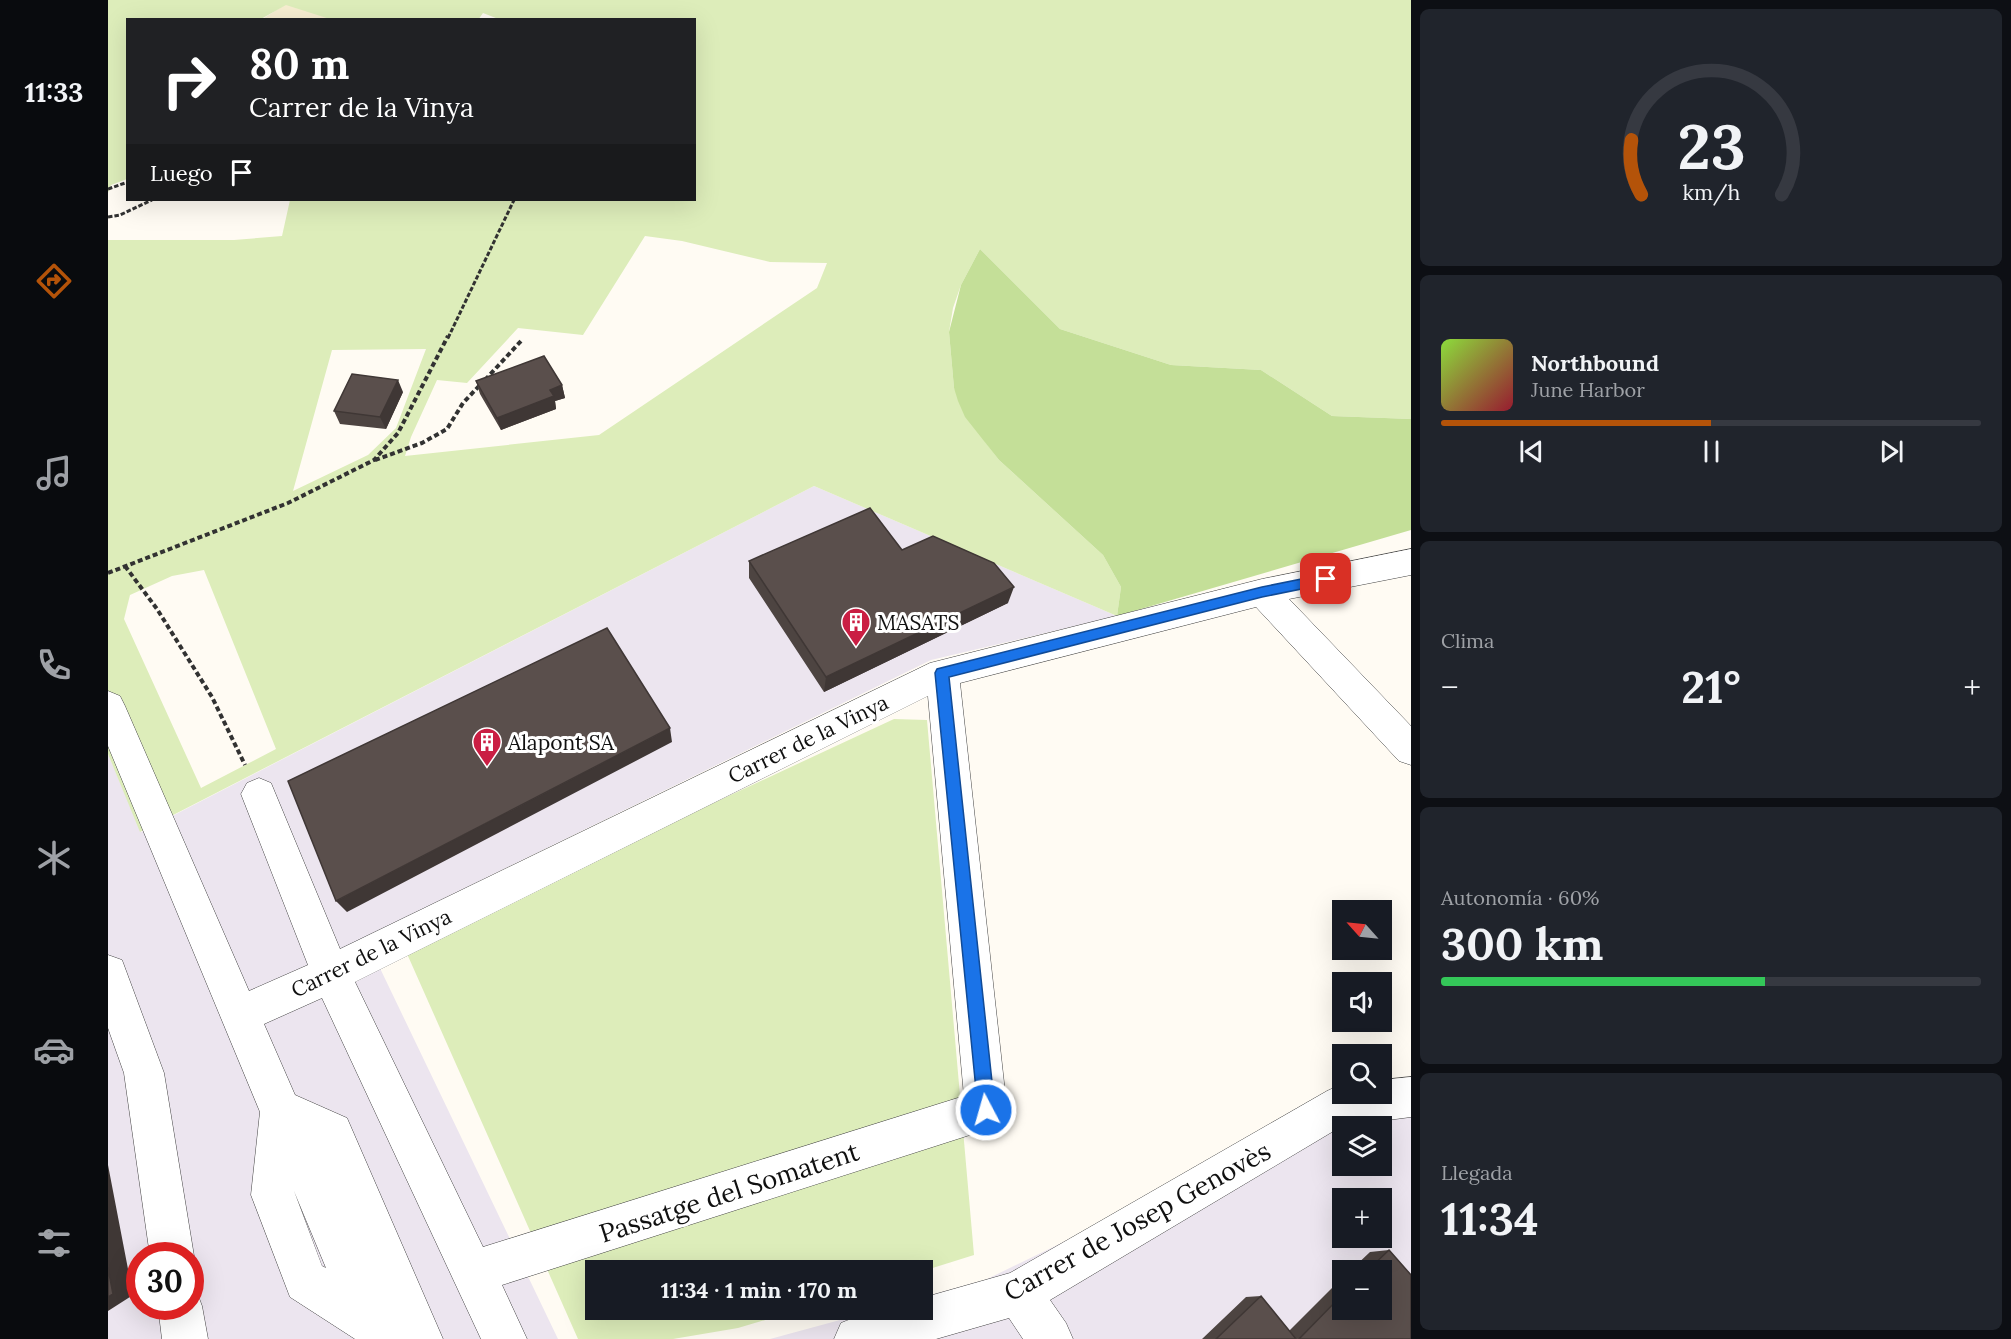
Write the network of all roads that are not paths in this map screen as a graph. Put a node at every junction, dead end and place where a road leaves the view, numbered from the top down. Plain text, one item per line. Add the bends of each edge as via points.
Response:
1 (1411, 562) edge
2 (1262, 592) junction
3 (942, 673) junction
4 (108, 706) edge
5 (1411, 750) edge
6 (259, 794) road end
7 (108, 974) edge
8 (331, 974) junction
9 (240, 1016) junction
10 (1411, 1097) edge
11 (280, 1110) junction
12 (170, 1242) edge
13 (471, 1273) junction
14 (1019, 1293) junction
15 (182, 1320) edge
16 (374, 1331) edge
17 (185, 1339) edge
18 (420, 1339) edge
19 (504, 1339) edge
20 (858, 1339) edge
21 (1050, 1339) edge

1 - 2 street, Carrer de la Vinya
2 - 3 street, Carrer de la Vinya
2 - 5 street
3 - 8 street, Carrer de la Vinya
3 - 13 street, Passatge del Somatent via 986,1110
4 - 9 street
6 - 8 street
7 - 12 street via 144,1073
8 - 9 street, Carrer de la Vinya
8 - 13 street
9 - 11 street
10 - 14 street, Carrer de Josep Genovès via 1341,1105
11 - 16 street via 272,1195 306,1281
11 - 18 street via 332,1132
13 - 19 street
14 - 20 street, Carrer de Josep Genovès
14 - 21 street
15 - 17 street

